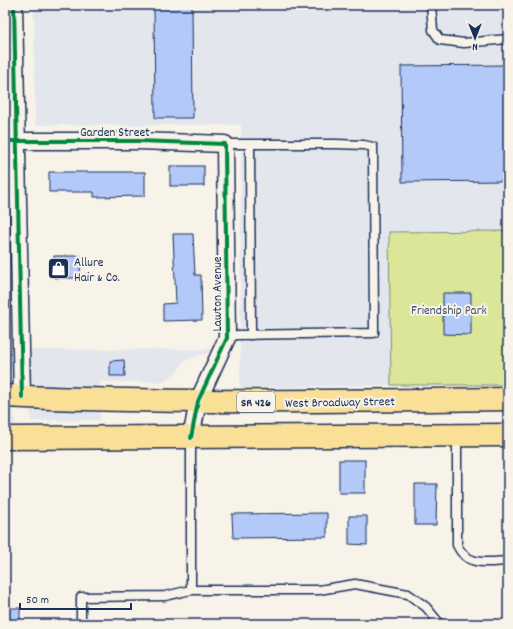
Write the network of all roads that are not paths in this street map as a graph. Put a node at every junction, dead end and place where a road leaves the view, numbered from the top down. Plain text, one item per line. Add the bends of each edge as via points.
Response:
1 (14, 5) edge
2 (431, 5) edge
3 (508, 39) edge
4 (11, 141) edge
5 (225, 144) junction
6 (250, 145) junction
7 (251, 335) junction
8 (227, 338) junction
9 (13, 396) edge
10 (508, 398) edge
11 (198, 401) junction
12 (456, 435) junction
13 (508, 435) edge
14 (5, 438) edge
15 (191, 438) junction
16 (508, 561) edge
17 (191, 590) junction
18 (81, 624) edge
19 (440, 624) edge

1 - 4 street
2 - 3 lane via 433,30 440,40 464,43
4 - 5 street, Garden Street
4 - 9 street
5 - 6 lane
5 - 8 street, Lawton Avenue
6 - 7 lane
6 - 7 lane via 336,144 373,147 374,333
7 - 8 lane
8 - 11 street, Lawton Avenue
9 - 11 main road, West Broadway Street / SR 426
10 - 11 main road, West Broadway Street / SR 426
11 - 15 street, Lawton Avenue
12 - 13 main road
12 - 15 main road
12 - 16 lane via 457,545 461,554 468,560
14 - 15 main road
15 - 17 lane
17 - 18 lane via 165,596 81,597
17 - 19 lane via 319,590 355,584 408,594 426,607

